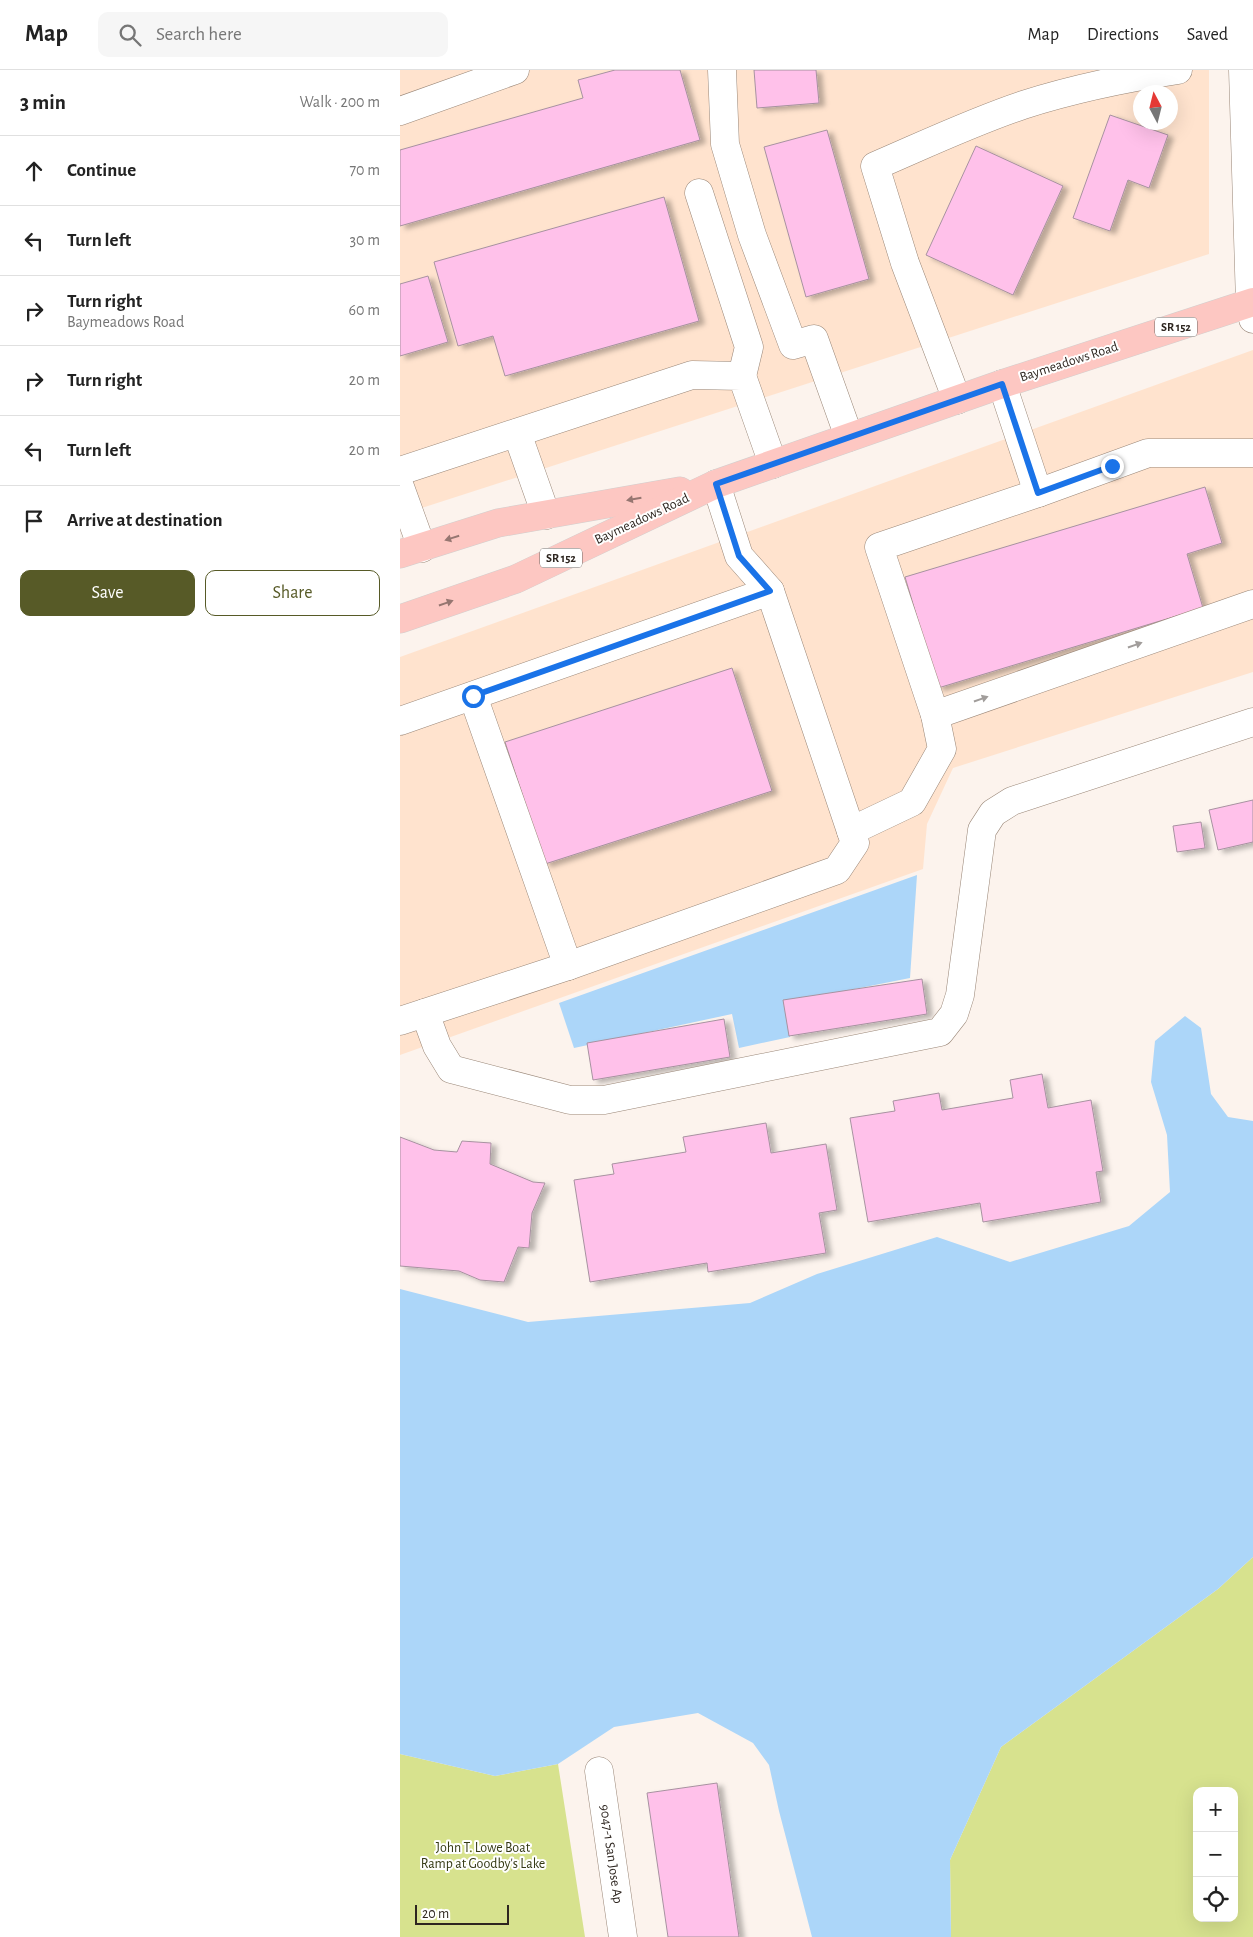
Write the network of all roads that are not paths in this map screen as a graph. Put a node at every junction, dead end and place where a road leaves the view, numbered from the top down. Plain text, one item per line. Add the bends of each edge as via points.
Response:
1 (515, 70) edge
2 (722, 70) edge
3 (1178, 70) edge
4 (1242, 70) edge
5 (400, 110) edge
6 (699, 194) dead end
7 (1252, 308) edge
8 (742, 376) junction
9 (1002, 384) junction
10 (958, 400) junction
11 (517, 433) junction
12 (849, 437) junction
13 (1253, 453) edge
14 (772, 464) junction
15 (400, 471) edge
16 (716, 484) junction
17 (400, 487) edge
18 (1038, 493) junction
19 (546, 515) junction
20 (411, 551) edge
21 (770, 591) junction
22 (1253, 604) edge
23 (400, 619) edge
24 (473, 696) junction
25 (935, 714) junction
26 (400, 721) edge
27 (1253, 722) edge
28 (851, 831) junction
29 (568, 966) junction
30 (413, 1017) edge
31 (599, 1771) dead end
32 (623, 1937) edge

1 - 5 street
2 - 12 street via 725,144 752,235 793,345 814,339
3 - 10 street via 1024,104 875,166 905,264
4 - 7 street
6 - 8 street via 749,347
7 - 9 main road, Baymeadows Road / SR 152
8 - 11 street via 692,376
8 - 14 street
9 - 10 main road, Baymeadows Road / SR 152
9 - 18 street
10 - 12 main road, Baymeadows Road / SR 152
11 - 15 street
11 - 19 street
12 - 14 main road, Baymeadows Road / SR 152
13 - 18 street via 1148,453
14 - 16 main road, Baymeadows Road / SR 152
16 -> 19 main road, Baymeadows Road / SR 152
16 - 21 street via 739,556
23 -> 16 main road, Baymeadows Road / SR 152 via 516,579
17 - 20 street
18 - 25 street via 879,547
19 -> 20 main road, Baymeadows Road / SR 152 via 498,523
21 - 24 street
21 - 28 street
25 -> 22 street
24 - 26 street
24 - 29 street
25 - 28 street via 942,750 912,802
27 - 30 street via 1012,802 993,813 982,830 960,995 954,1014 940,1032 604,1100 570,1100 451,1069
28 - 29 street via 855,843 837,870
29 - 30 street
31 - 32 street, 9047-1 San Jose Ap

